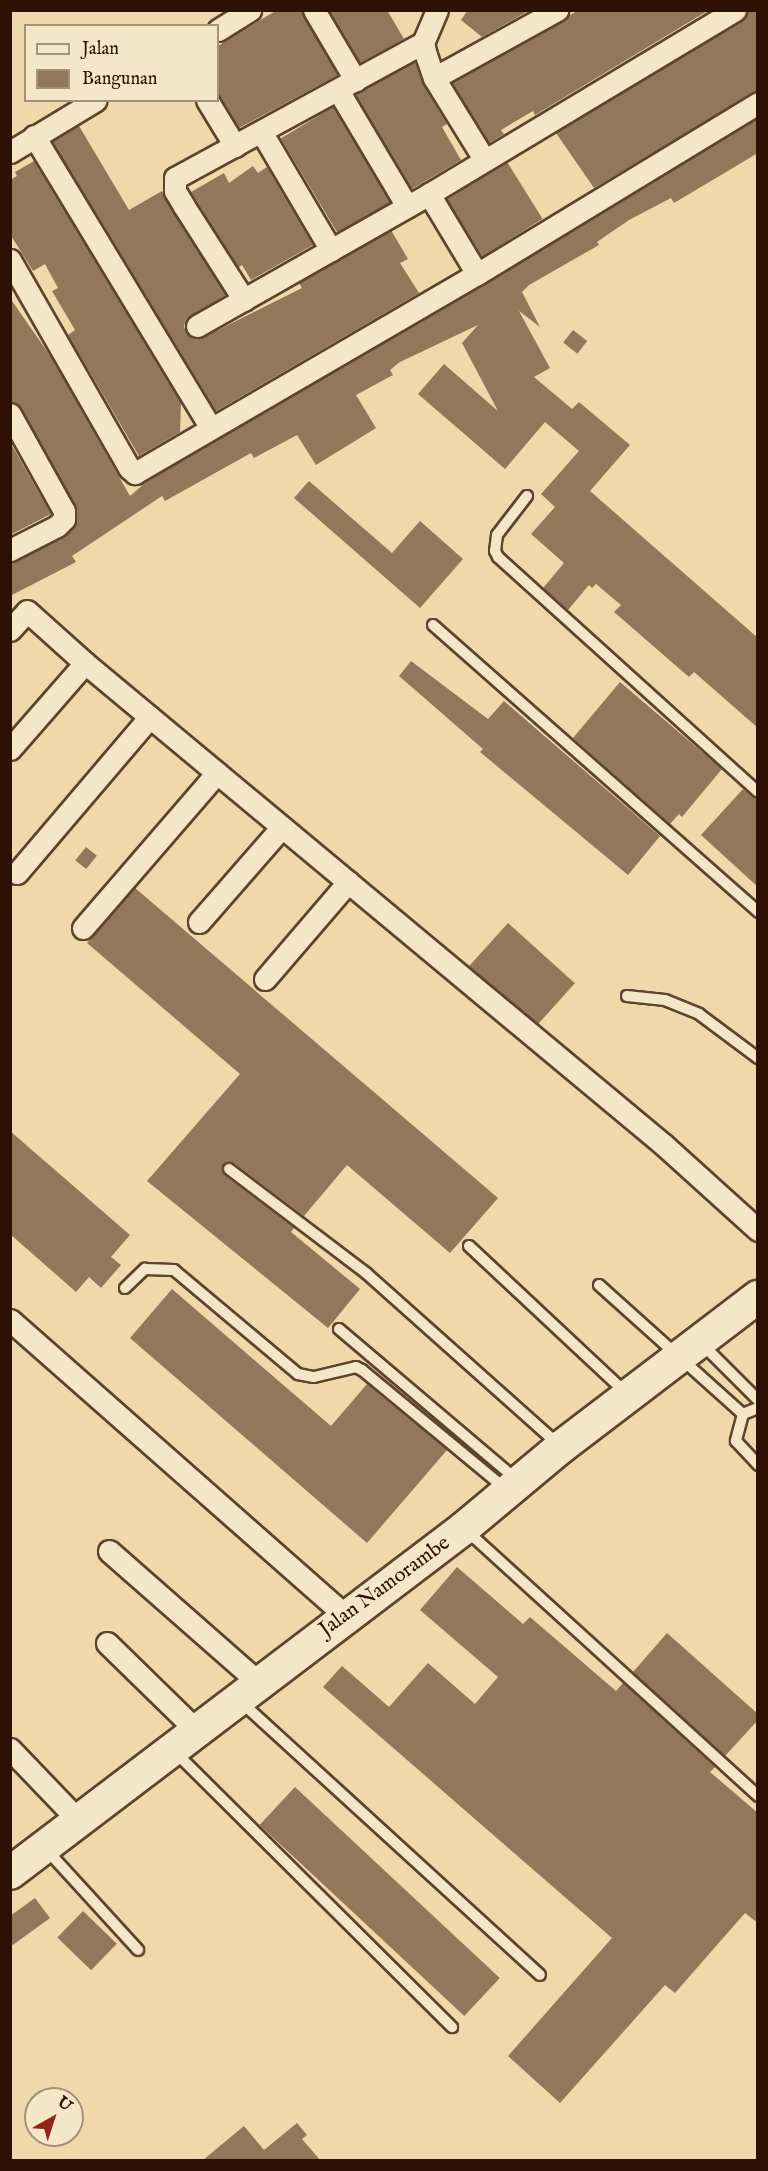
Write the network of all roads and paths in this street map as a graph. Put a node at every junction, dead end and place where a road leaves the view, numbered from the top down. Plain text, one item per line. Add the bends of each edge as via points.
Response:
1 (250, 10) edge
2 (314, 10) edge
3 (437, 10) edge
4 (558, 10) edge
5 (735, 10) edge
6 (219, 29) edge
7 (423, 43) junction
8 (434, 78) junction
9 (347, 87) junction
10 (93, 102) edge
11 (208, 102) edge
12 (758, 104) edge
13 (262, 133) junction
14 (34, 136) junction
15 (235, 146) junction
16 (10, 152) edge
17 (484, 159) junction
18 (429, 194) junction
19 (407, 206) junction
20 (331, 250) junction
21 (10, 260) edge
22 (477, 274) junction
23 (244, 300) junction
24 (197, 326) dead end
25 (10, 414) edge
26 (211, 428) junction
27 (527, 496) dead end
28 (10, 550) edge
29 (433, 625) dead end
30 (10, 630) edge
31 (85, 663) junction
32 (150, 717) junction
33 (10, 749) edge
34 (217, 773) junction
35 (758, 792) edge
36 (282, 827) junction
37 (17, 873) dead end
38 (348, 882) junction
39 (758, 912) edge
40 (199, 922) dead end
41 (83, 928) dead end
42 (265, 979) dead end
43 (627, 996) dead end
44 (758, 1058) edge
45 (229, 1169) dead end
46 (758, 1230) edge
47 (469, 1246) dead end
48 (599, 1285) dead end
49 (124, 1288) dead end
50 (758, 1297) edge
51 (10, 1320) edge
52 (339, 1329) dead end
53 (689, 1349) junction
54 (629, 1395) junction
55 (758, 1400) edge
56 (758, 1408) edge
57 (742, 1414) junction
58 (561, 1447) junction
59 (758, 1465) edge
60 (513, 1486) junction
61 (464, 1528) junction
62 (109, 1551) dead end
63 (345, 1615) junction
64 (107, 1643) dead end
65 (248, 1690) junction
66 (195, 1729) junction
67 (10, 1749) edge
68 (171, 1749) junction
69 (758, 1797) edge
70 (78, 1820) junction
71 (45, 1848) junction
72 (10, 1873) edge
73 (138, 1950) dead end
74 (540, 1975) dead end
75 (452, 2027) dead end

1 - 6 street
2 - 9 street
3 - 7 street
4 - 8 street
5 - 17 street
7 - 8 street
7 - 9 street
8 - 17 street
9 - 13 street
9 - 19 street
10 - 14 street
11 - 15 street
12 - 22 street
13 - 15 street
13 - 20 street
14 - 16 street
14 - 26 street
15 - 23 street via 179,175 174,183 184,206
17 - 18 street
18 - 19 street
18 - 22 street
19 - 20 street
20 - 23 street
21 - 26 street via 130,471 139,471
22 - 26 street
23 - 24 street
25 - 28 street via 64,511 64,519 57,526
27 - 35 lane via 497,535 498,557
29 - 39 lane
30 - 31 street via 27,611
31 - 32 street
31 - 33 street
32 - 34 street
32 - 37 street
34 - 36 street
34 - 41 street
36 - 38 street
36 - 40 street
38 - 42 street
38 - 46 street via 664,1145
43 - 44 lane via 664,1000 699,1014
45 - 58 lane via 366,1274
47 - 54 lane
48 - 53 lane
49 - 60 lane via 145,1269 174,1270 298,1374 314,1377 356,1367 362,1370
50 - 53 main road, Jalan Namorambe
51 - 63 street
52 - 60 lane
53 - 54 main road, Jalan Namorambe
53 - 55 lane
53 - 57 lane
54 - 58 main road, Jalan Namorambe
56 - 57 lane
57 - 59 lane via 736,1441
58 - 60 main road, Jalan Namorambe
60 - 61 main road, Jalan Namorambe
61 - 63 main road, Jalan Namorambe
61 - 69 lane
62 - 65 street
63 - 65 main road, Jalan Namorambe
64 - 66 street
65 - 66 main road, Jalan Namorambe
65 - 74 lane
66 - 68 main road, Jalan Namorambe
67 - 70 street
68 - 70 main road, Jalan Namorambe
68 - 75 lane
70 - 71 main road, Jalan Namorambe
71 - 72 main road, Jalan Namorambe
71 - 73 lane

